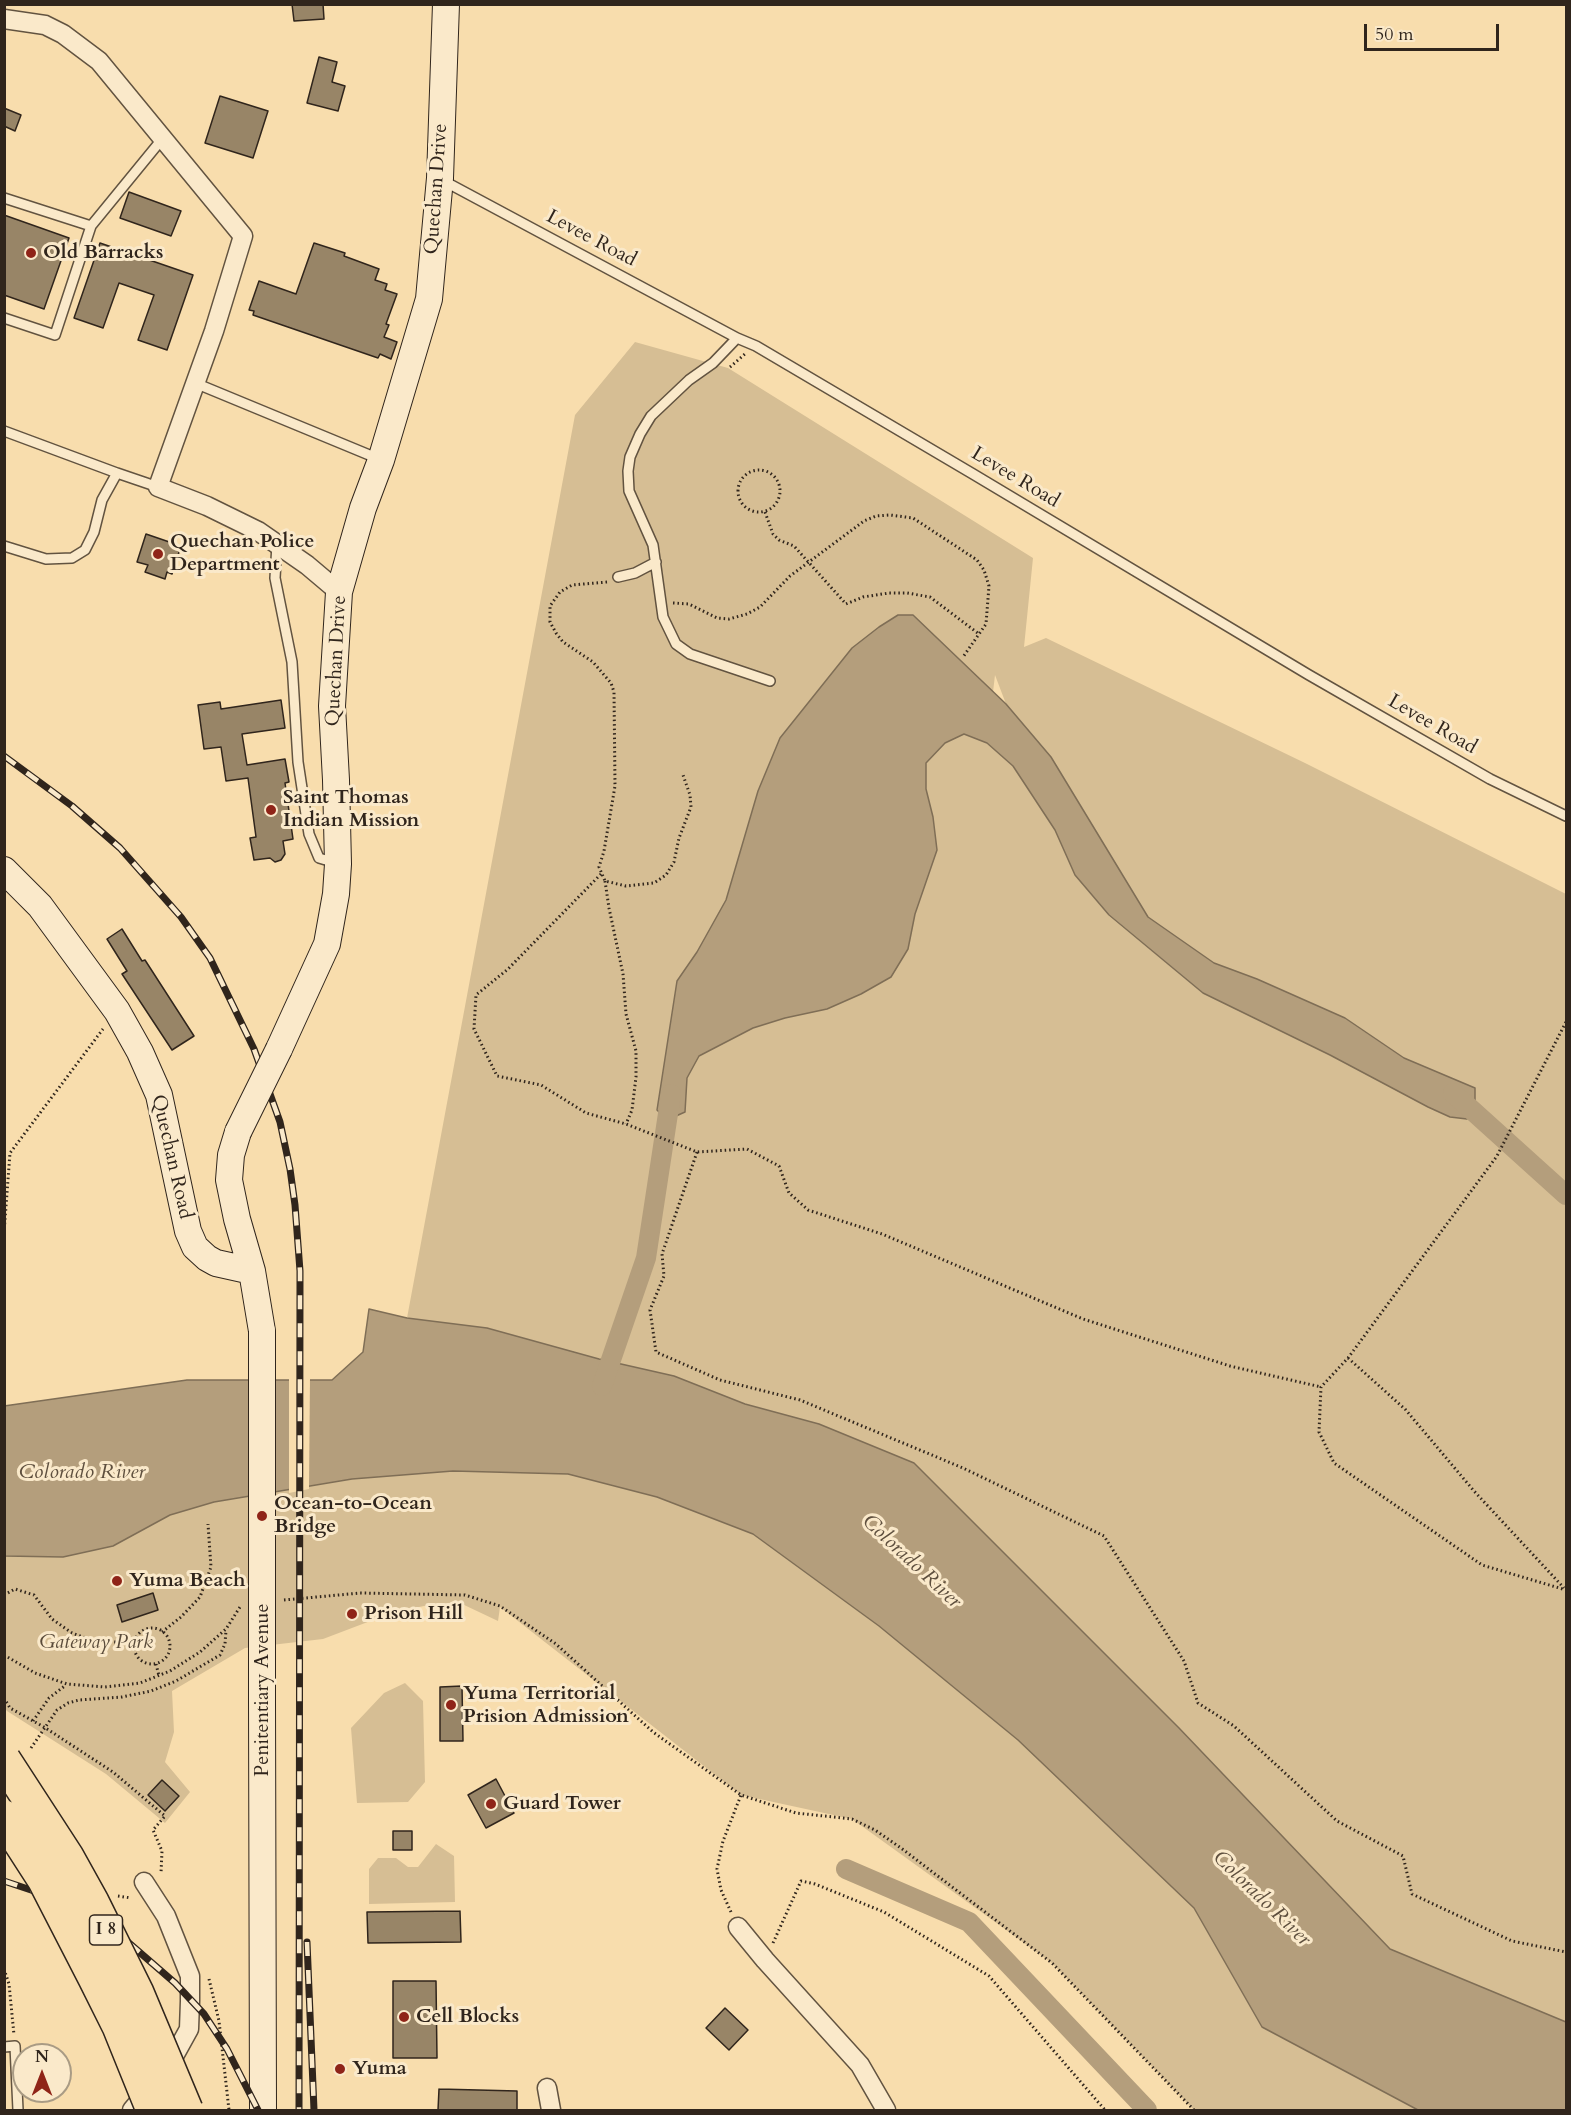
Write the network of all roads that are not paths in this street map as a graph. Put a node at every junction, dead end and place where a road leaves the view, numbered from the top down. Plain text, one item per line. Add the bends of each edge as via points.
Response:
1 (446, 4) edge
2 (4, 19) edge
3 (163, 138) junction
4 (440, 178) junction
5 (4, 198) edge
6 (91, 226) junction
7 (4, 318) edge
8 (737, 338) junction
9 (195, 383) junction
10 (4, 431) edge
11 (381, 460) junction
12 (117, 473) junction
13 (158, 487) junction
14 (277, 544) junction
15 (4, 546) edge
16 (656, 562) junction
17 (618, 577) dead end
18 (339, 592) junction
19 (770, 681) dead end
20 (1566, 816) edge
21 (338, 864) junction
22 (4, 870) edge
23 (252, 1271) junction
24 (18, 1754) edge
25 (4, 1817) edge
26 (144, 1882) dead end
27 (738, 1927) road end
28 (4, 2047) edge
29 (548, 2088) dead end
30 (18, 2110) edge
31 (132, 2110) edge
32 (153, 2110) edge
33 (186, 2110) edge
34 (263, 2110) edge
35 (550, 2110) edge
36 (886, 2110) edge

1 - 4 street, Quechan Drive
2 - 3 street via 45,25 89,53
3 - 6 lane
3 - 9 street via 243,236
4 - 8 lane, Levee Road
4 - 11 street, Quechan Drive via 429,299
5 - 6 lane
6 - 7 lane via 55,335
8 - 16 lane via 651,416 630,457 629,491 653,545
8 - 20 lane, Levee Road via 984,480 1308,675 1490,779
9 - 11 lane
9 - 13 street
10 - 12 lane
11 - 18 street, Quechan Drive
12 - 13 lane
12 - 15 lane via 102,500 85,550 72,558 46,559
13 - 14 street via 207,506
14 - 18 street
14 - 21 lane via 275,578 292,662 298,762 309,834 319,858
16 - 17 lane
16 - 19 lane via 663,617 676,644 690,654
18 - 21 street, Quechan Drive via 332,706
21 - 23 street, Quechan Drive, bridge via 327,944 238,1132 231,1155 229,1180
22 - 23 street, Quechan Road via 40,906 117,1011 141,1052 159,1095 191,1239 212,1261
23 - 34 street, Penitentiary Avenue, bridge via 262,1331
24 - 33 highway, I 8, bridge via 137,1993
25 - 32 highway, I 8, bridge via 44,1879 95,1978
26 - 31 street via 166,1916 190,1976 189,2029 168,2067
27 - 36 street via 860,2065
28 - 30 lane via 15,2046
29 - 35 street

